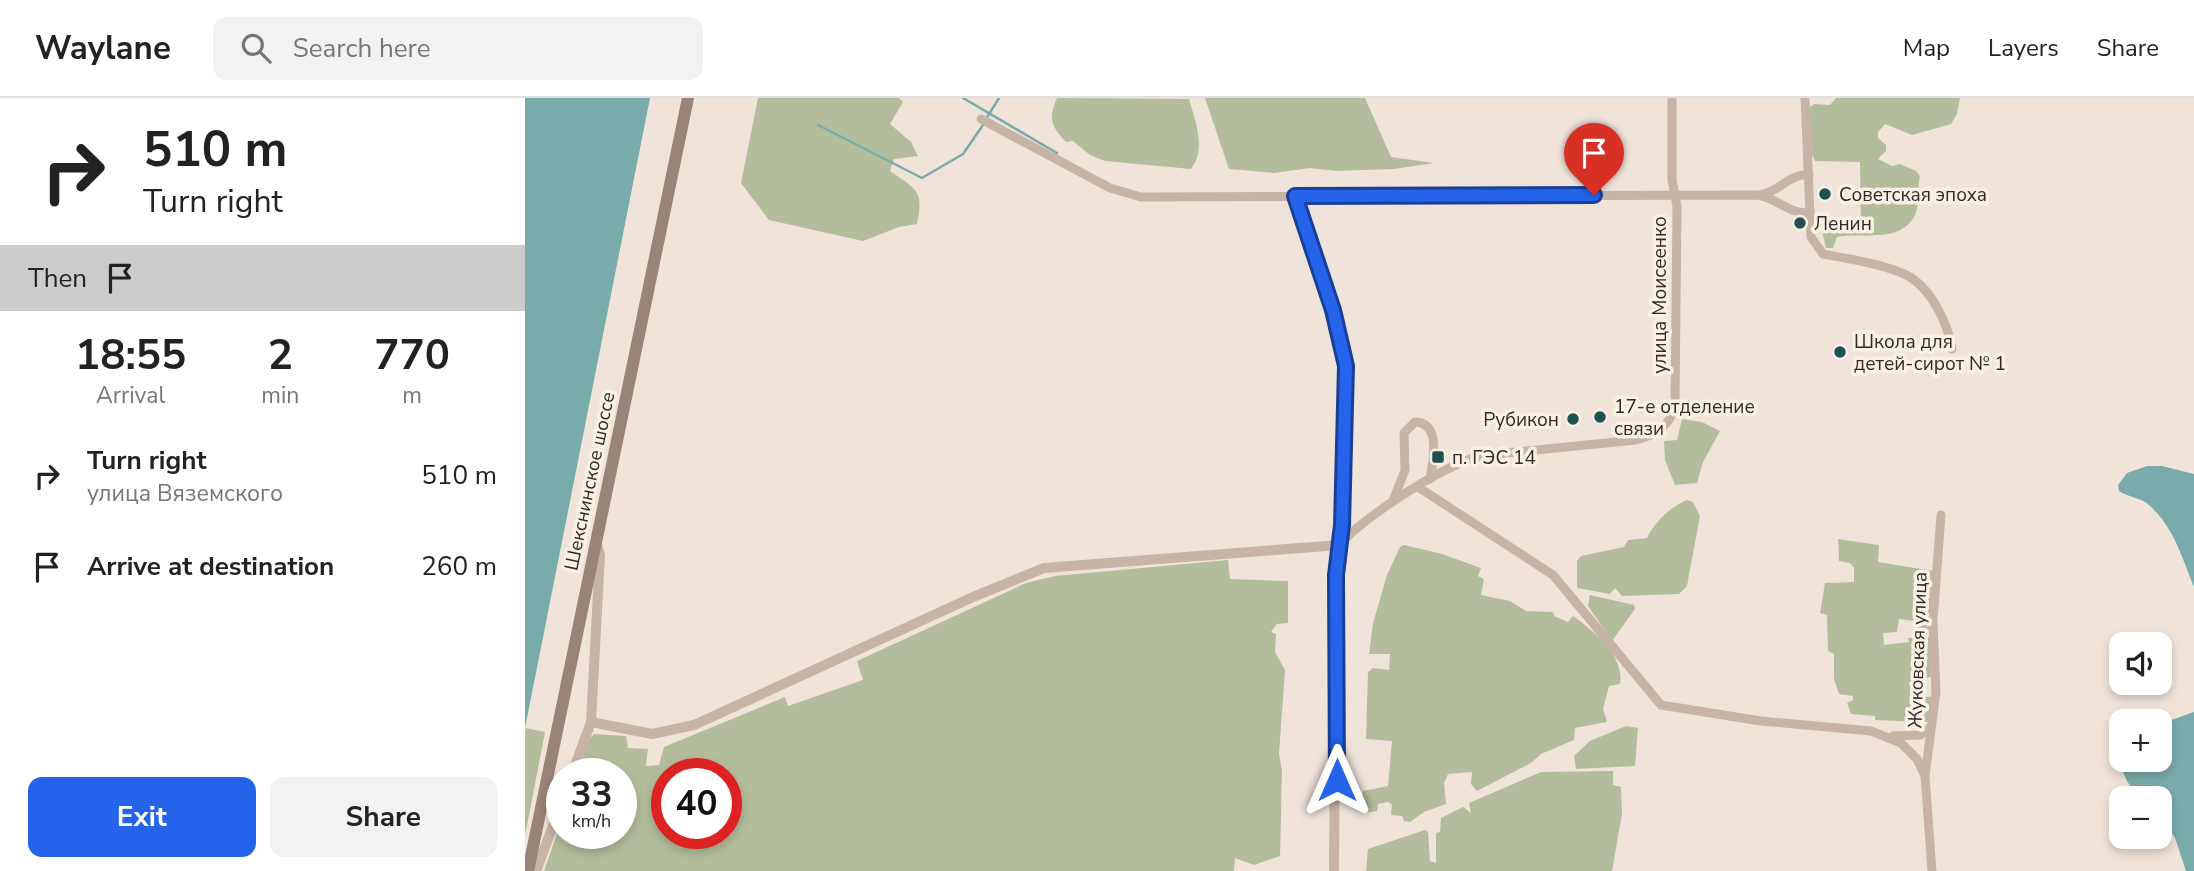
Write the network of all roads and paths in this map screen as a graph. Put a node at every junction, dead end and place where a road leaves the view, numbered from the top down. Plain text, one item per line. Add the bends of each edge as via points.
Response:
1 (688, 98) edge
2 (1672, 98) edge
3 (1805, 98) edge
4 (981, 119) dead end
5 (1809, 174) junction
6 (1782, 184) junction
7 (1675, 195) junction
8 (1757, 195) junction
9 (1295, 196) junction
10 (1783, 206) junction
11 (1810, 213) junction
12 (1952, 349) dead end
13 (1430, 480) junction
14 (1418, 487) junction
15 (1391, 506) junction
16 (1941, 515) dead end
17 (596, 541) junction
18 (1339, 545) junction
19 (591, 722) junction
20 (1931, 727) junction
21 (1888, 736) junction
22 (578, 758) edge
23 (1925, 776) junction
24 (546, 844) edge
25 (528, 871) edge
26 (536, 871) edge
27 (1335, 871) edge
28 (1932, 871) edge

1 - 17 main road, Шекснинское шоссе
2 - 7 street, улица Моисеенко
3 - 5 street
4 - 9 street via 1132,196
5 - 6 street via 1792,176
5 - 11 street
6 - 8 street
6 - 10 street
7 - 8 street
7 - 9 street
7 - 13 street, улица Моисеенко via 1676,397 1664,427 1636,440 1478,456
8 - 10 street
9 - 18 street via 1345,357
10 - 11 street via 1795,213
11 - 12 street via 1811,237 1823,254 1912,279 1948,325
13 - 14 street, улица Моисеенко
13 - 15 street via 1433,437 1426,425 1415,422 1404,433 1405,470
14 - 15 street, улица Моисеенко
14 - 21 street via 1553,575 1661,705
15 - 18 street, улица Моисеенко
16 - 20 street, Жуковская улица
17 - 19 street via 600,555
17 - 25 main road, Шекснинское шоссе
18 - 19 street via 1044,568 694,725 652,733
18 - 27 street
19 - 22 street
20 - 21 street via 1920,735
20 - 23 street, Жуковская улица
21 - 23 street via 1912,752
23 - 28 street, Жуковская улица
24 - 26 street

